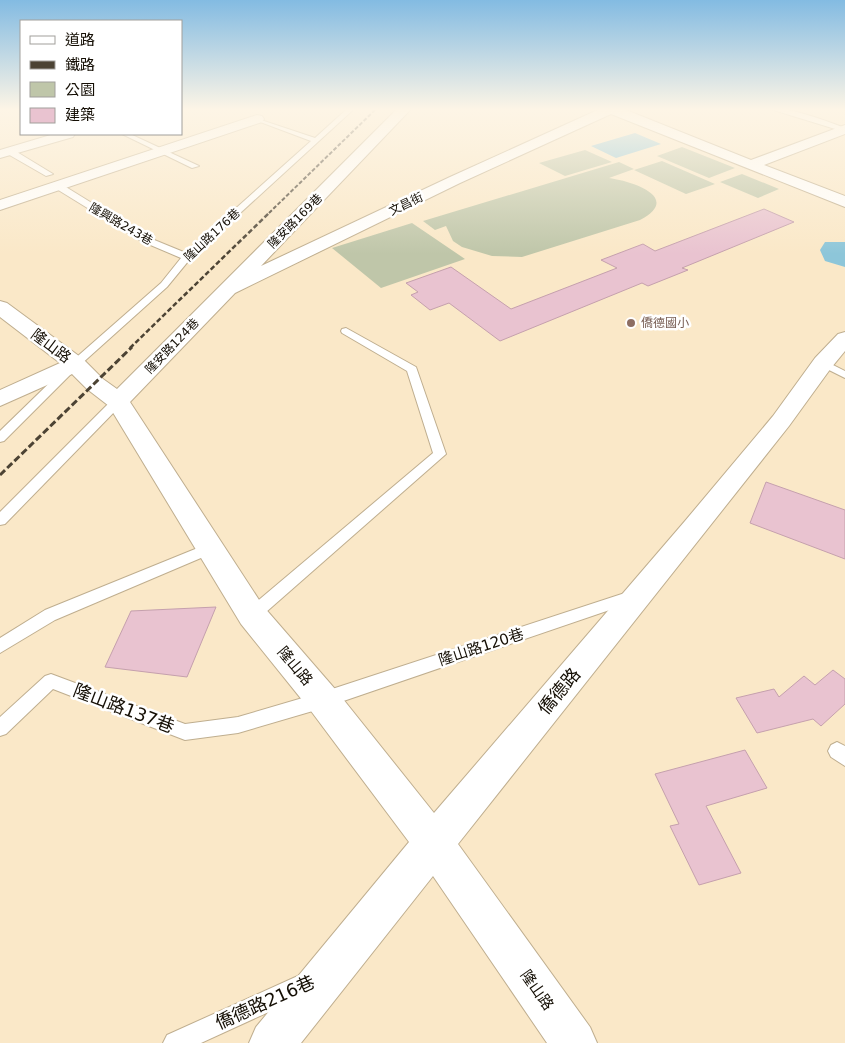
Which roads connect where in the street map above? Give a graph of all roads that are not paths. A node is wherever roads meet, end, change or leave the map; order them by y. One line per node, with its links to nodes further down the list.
1 (12, 157): 11 (lane, 隆興路243巷)
2 (140, 157): 11 (street)
3 (174, 157): 10 (lane)
4 (299, 157): 14 (lane, 隆山路176巷)
5 (358, 157): 15 (street, 隆安路169巷)
6 (506, 157): 15 (street, 文昌街)
7 (729, 157): 9 (street)
8 (772, 157): 9 (street)
9 (750, 165): 12 (street)
10 (195, 166)
11 (53, 180): 13 (street); 14 (lane, 隆興路243巷)
12 (845, 202)
13 (0, 205)
14 (187, 257): 19 (lane, 隆山路176巷)
15 (226, 290): 22 (street, 隆安路124巷)
16 (0, 307): 19 (street, 隆山路)
17 (346, 331): 27 (lane)
18 (845, 338): 20 (street, 僑德路)
19 (74, 364): 21 (street); 22 (street, 隆山路); 23 (lane, 隆山路176巷)
20 (834, 369): 26 (street, 僑德路)
21 (0, 399)
22 (118, 401): 24 (lane); 25 (street, 隆山路)
23 (0, 438)
24 (0, 520)
25 (210, 548): 27 (street, 隆山路); 28 (lane)
26 (640, 594): 29 (lane, 隆山路120巷); 31 (street, 僑德路)
27 (252, 615): 29 (street, 隆山路)
28 (0, 646)
29 (323, 700): 30 (lane, 隆山路137巷); 31 (street, 隆山路)
30 (0, 728)
31 (434, 843): 32 (street, 僑德路); 35 (street, 隆山路)
32 (328, 974): 33 (lane, 僑德路216巷); 34 (street, 僑德路)
33 (175, 1043)
34 (272, 1043)
35 (574, 1043)

